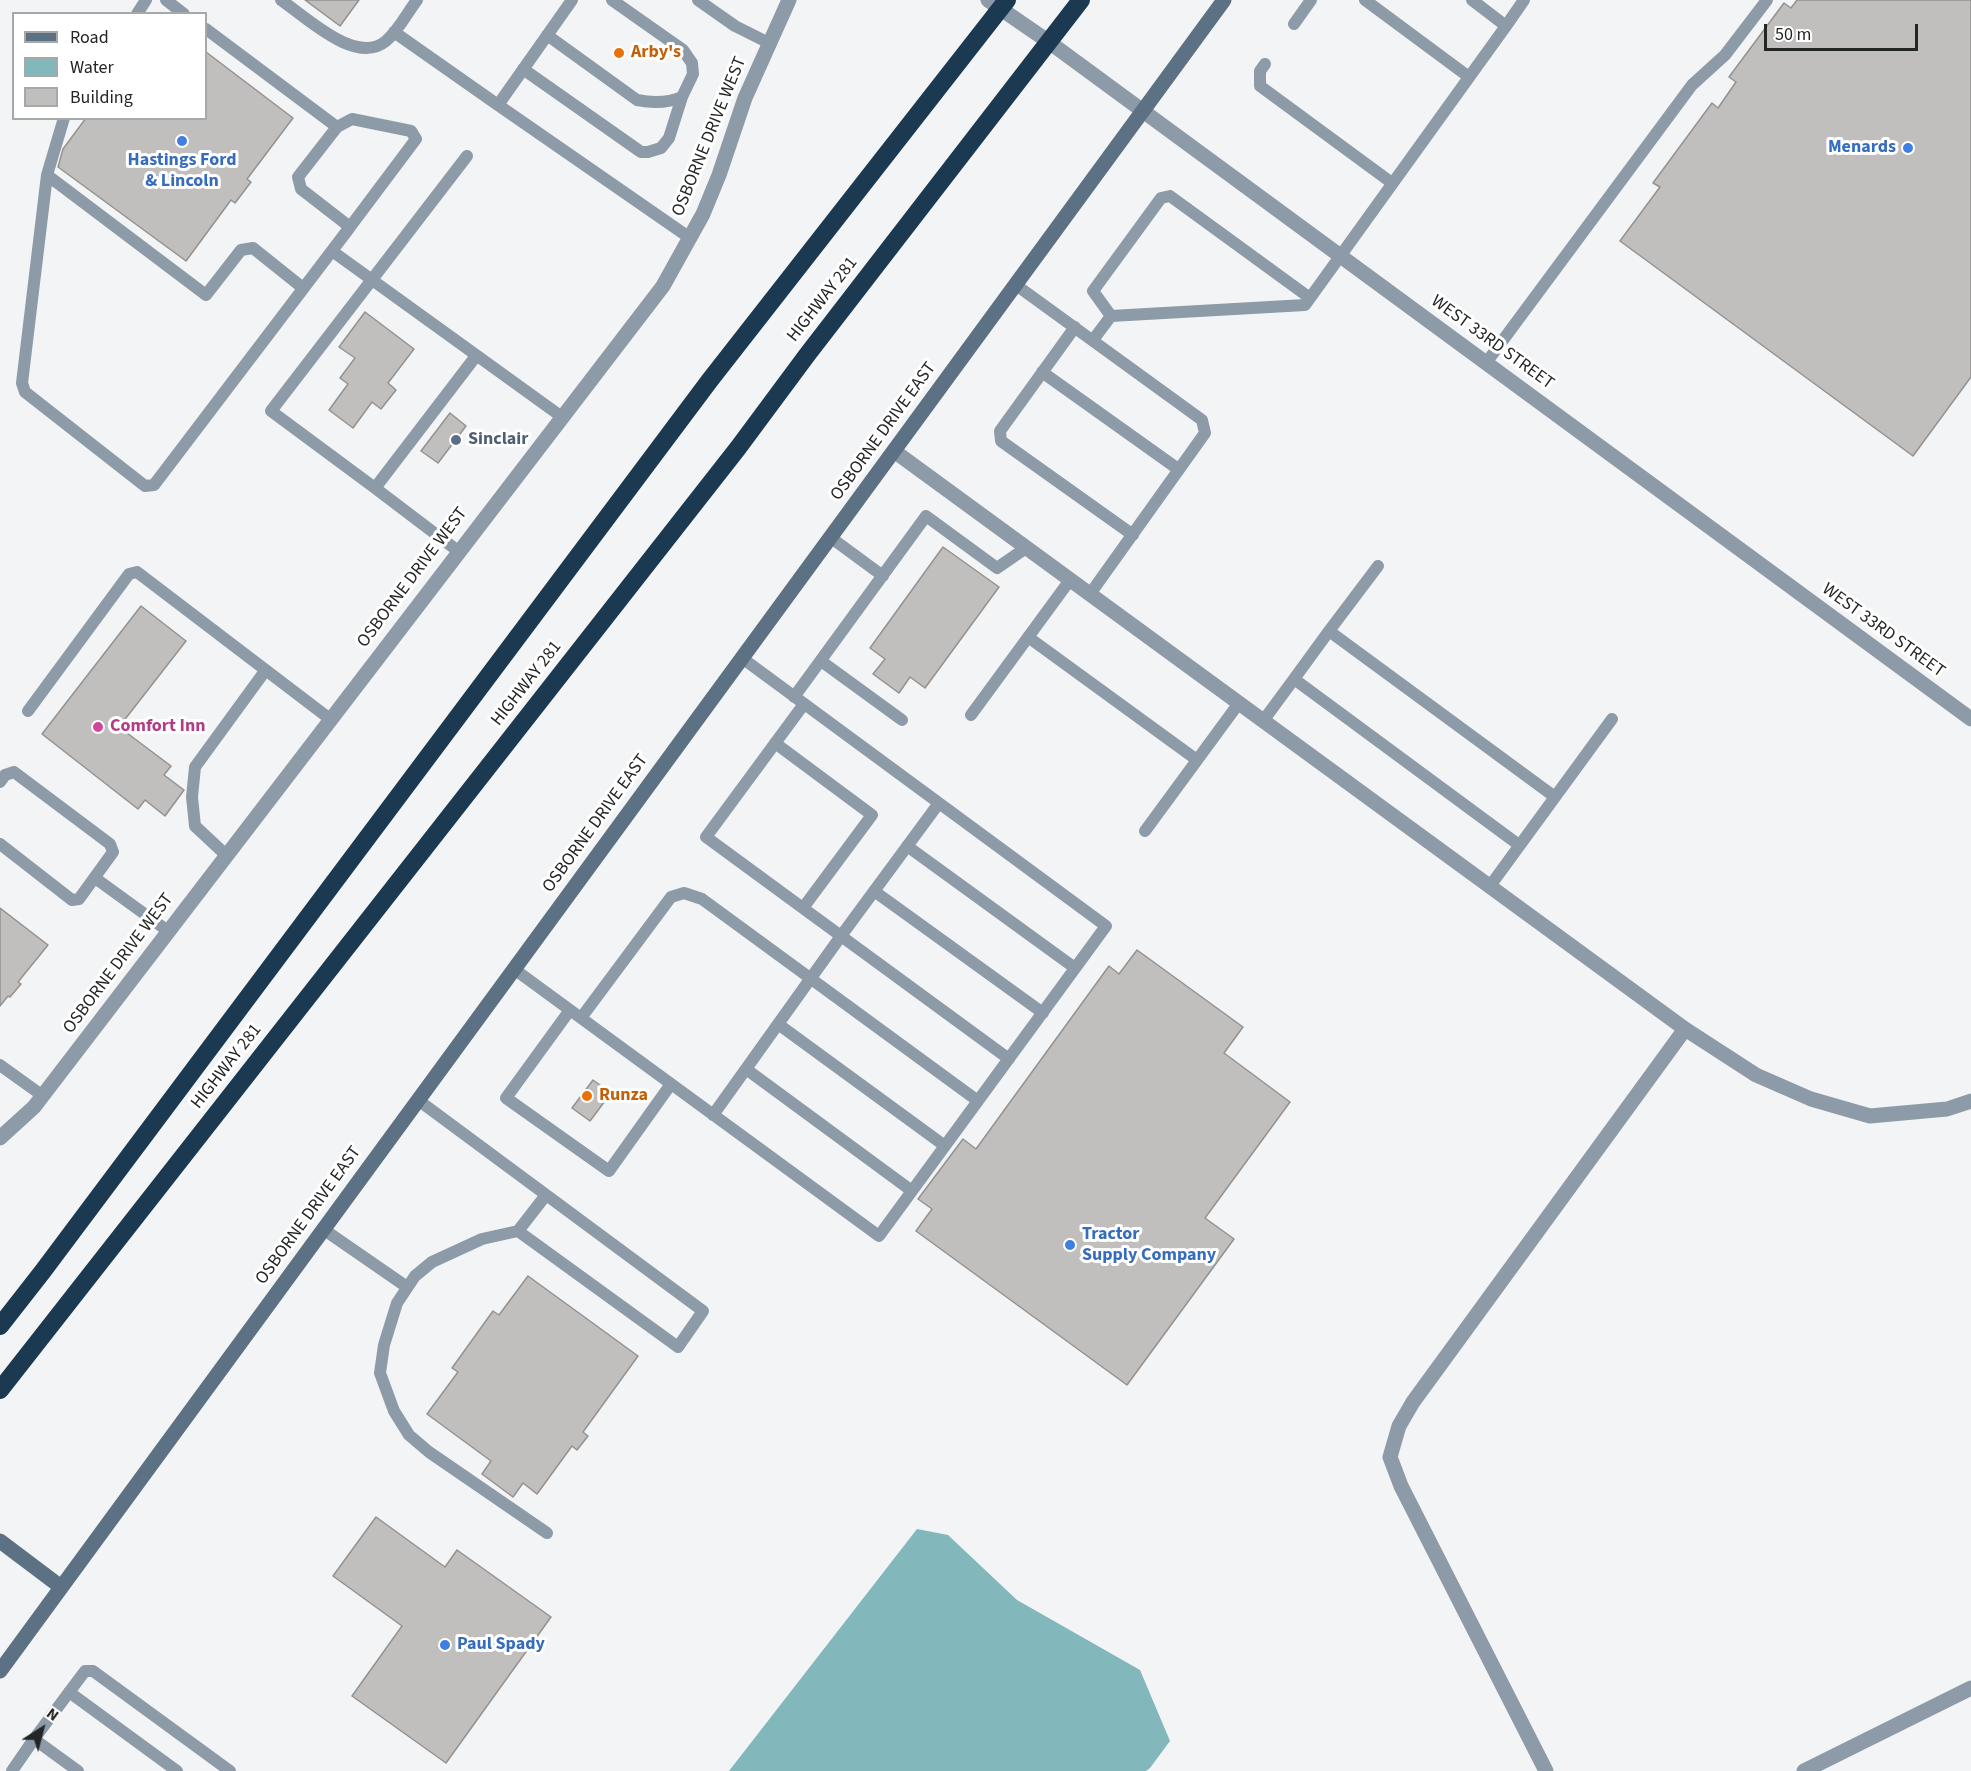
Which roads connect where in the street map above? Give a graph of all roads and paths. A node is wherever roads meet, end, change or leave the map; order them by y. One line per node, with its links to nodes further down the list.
1 (166, 0): 16 (lane)
2 (281, 0): 20 (lane)
3 (417, 0): 20 (lane)
4 (572, 0): 21 (lane)
5 (612, 0): 27 (lane)
6 (698, 0): 23 (lane)
7 (789, 0): 23 (street, OSBORNE DRIVE WEST)
8 (1081, 0): 22 (highway, HIGHWAY 281)
9 (1224, 0): 29 (street, OSBORNE DRIVE EAST)
10 (1311, 0): 17 (lane)
11 (1365, 0): 26 (lane)
12 (1472, 0): 18 (lane)
13 (1524, 0): 18 (lane)
14 (1767, 0): 47 (lane)
15 (998, 3): 22 (street, WEST 33RD STREET); 116 (highway, HIGHWAY 281)
16 (181, 12)
17 (1294, 24)
18 (1506, 26): 26 (lane)
19 (207, 30): 31 (lane)
20 (394, 32): 28 (lane)
21 (547, 35): 25 (lane); 27 (lane)
22 (1049, 42): 29 (street, WEST 33RD STREET); 117 (highway, HIGHWAY 281)
23 (769, 43): 36 (street, OSBORNE DRIVE WEST)
24 (1265, 64): 34 (lane)
25 (523, 69): 27 (lane); 28 (lane)
26 (1469, 77): 34 (lane)
27 (682, 97)
28 (498, 105): 36 (lane)
29 (1143, 111): 38 (street, WEST 33RD STREET); 40 (street, OSBORNE DRIVE EAST)
30 (63, 120): 33 (lane)
31 (337, 127): 35 (lane); 35 (lane)
32 (467, 156): 39 (lane)
33 (47, 175): 41 (lane); 41 (lane)
34 (1392, 183): 38 (lane)
35 (350, 227): 37 (lane)
36 (690, 238): 49 (street, OSBORNE DRIVE WEST)
37 (332, 251): 39 (lane); 41 (lane)
38 (1340, 256): 42 (lane); 47 (street, WEST 33RD STREET)
39 (372, 281): 46 (lane); 52 (lane)
40 (1016, 285): 44 (lane); 50 (street, OSBORNE DRIVE EAST)
41 (303, 288)
42 (1310, 298): 43 (lane); 43 (lane)
43 (1111, 316): 45 (lane)
44 (1075, 327): 45 (lane); 48 (lane)
45 (1093, 340): 51 (lane)
46 (476, 356): 49 (lane); 52 (lane)
47 (1486, 363): 73 (street, WEST 33RD STREET)
48 (1042, 372): 51 (lane); 53 (lane)
49 (562, 417): 56 (street, OSBORNE DRIVE WEST)
50 (894, 451): 54 (street, OSBORNE DRIVE EAST); 55 (street)
51 (1178, 469): 53 (lane)
52 (375, 488): 56 (lane)
53 (1132, 535): 60 (lane)
54 (831, 537): 58 (lane); 63 (street, OSBORNE DRIVE EAST)
55 (1026, 548): 58 (lane); 59 (street)
56 (458, 551): 71 (street, OSBORNE DRIVE WEST)
57 (1378, 566): 61 (lane)
58 (883, 576): 64 (lane)
59 (1070, 580): 60 (street); 62 (lane)
60 (1090, 594): 68 (street)
61 (1329, 631): 66 (lane); 79 (lane)
62 (1028, 637): 70 (lane); 77 (lane)
63 (742, 658): 67 (lane); 93 (street, OSBORNE DRIVE EAST)
64 (821, 661): 67 (lane); 74 (lane)
65 (265, 671): 69 (lane); 71 (lane); 85 (lane)
66 (1294, 679): 75 (lane); 84 (lane)
67 (799, 700): 76 (lane); 80 (lane)
68 (1239, 703): 75 (street); 77 (lane)
69 (28, 711)
70 (971, 715)
71 (330, 719): 85 (street, OSBORNE DRIVE WEST)
72 (1612, 719): 79 (lane)
73 (1971, 719)
74 (902, 720)
75 (1263, 721): 87 (street)
76 (775, 743): 89 (lane); 89 (lane)
77 (1197, 760): 81 (lane)
78 (0, 782): 86 (lane)
79 (1555, 797): 84 (lane)
80 (939, 803): 83 (lane); 92 (lane)
81 (1145, 831)
82 (0, 844): 86 (lane)
83 (907, 846): 88 (lane); 92 (lane)
84 (1520, 846): 87 (lane)
85 (226, 855): 90 (street, OSBORNE DRIVE WEST)
86 (95, 878): 90 (lane)
87 (1490, 886): 99 (street)
88 (874, 891): 91 (lane); 96 (lane)
89 (803, 909): 91 (lane)
90 (168, 931): 104 (street, OSBORNE DRIVE WEST)
91 (841, 936): 94 (lane); 100 (lane)
92 (1075, 968): 96 (lane)
93 (514, 969): 95 (lane); 105 (street, OSBORNE DRIVE EAST)
94 (810, 979): 97 (lane); 98 (lane); 106 (lane)
95 (570, 1010): 97 (lane); 103 (lane)
96 (1043, 1013): 100 (lane)
97 (581, 1018): 103 (lane)
98 (778, 1024): 102 (lane); 110 (lane)
99 (1685, 1029): 107 (street); 129 (street)
100 (1009, 1059): 106 (lane)
101 (0, 1065): 104 (lane)
102 (746, 1070): 108 (lane); 111 (lane)
103 (671, 1084): 108 (lane)
104 (42, 1096): 109 (street, OSBORNE DRIVE WEST)
105 (418, 1100): 112 (lane); 113 (street, OSBORNE DRIVE EAST)
106 (978, 1101): 110 (lane)
107 (1971, 1101)
108 (713, 1115): 111 (lane)
109 (0, 1138)
110 (945, 1146): 111 (lane)
111 (912, 1191)
112 (546, 1195): 114 (lane); 114 (lane)
113 (323, 1229): 115 (lane); 120 (street, OSBORNE DRIVE EAST)
114 (518, 1231): 115 (lane)
115 (407, 1287): 118 (lane)
116 (0, 1326)
117 (0, 1390)
118 (546, 1533)
119 (0, 1541): 120 (street)
120 (61, 1587): 121 (street, OSBORNE DRIVE EAST)
121 (0, 1671)
122 (1971, 1688): 130 (street)
123 (69, 1692): 124 (lane); 127 (lane); 128 (lane)
124 (34, 1739): 125 (lane); 126 (lane)
125 (12, 1771)
126 (78, 1771)
127 (177, 1771)
128 (230, 1771)
129 (1545, 1771)
130 (1804, 1771)

